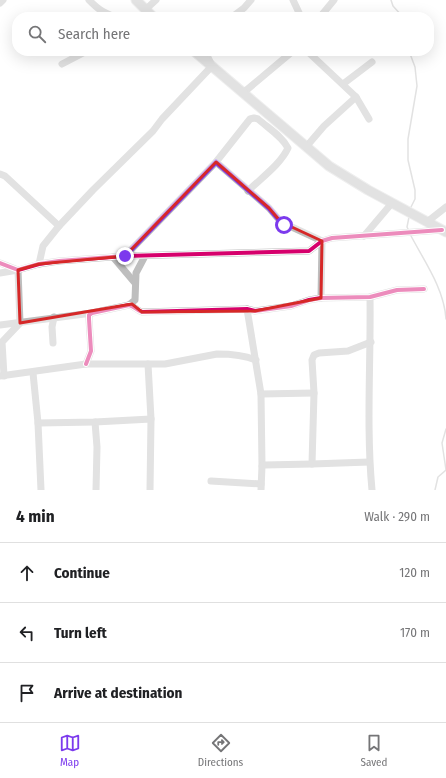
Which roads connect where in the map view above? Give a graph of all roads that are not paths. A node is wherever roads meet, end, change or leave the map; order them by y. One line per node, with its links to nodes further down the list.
1 (3, 0): 8 (street)
2 (88, 0): 10 (street)
3 (136, 0): 9 (main road)
4 (156, 0): 9 (street)
5 (250, 0): 12 (street)
6 (293, 0): 13 (street)
7 (334, 0): 14 (street)
8 (0, 3)
9 (145, 10): 11 (main road)
10 (102, 12)
11 (147, 12)
12 (239, 12)
13 (299, 12)
14 (324, 12)
15 (77, 56): 21 (street)
16 (200, 56): 22 (main road)
17 (207, 56): 22 (street)
18 (287, 56): 24 (street)
19 (312, 56): 23 (street)
20 (372, 62): 23 (street)
21 (62, 64)
22 (212, 66): 24 (main road); 36 (street)
23 (342, 84): 25 (street)
24 (243, 93): 27 (main road)
25 (356, 97): 26 (street); 29 (street)
26 (368, 119)
27 (287, 131): 28 (street); 29 (main road)
28 (280, 138): 30 (street); 32 (street)
29 (306, 147): 33 (main road)
30 (216, 162): 32 (street); 40 (street)
31 (2, 174): 36 (street)
32 (248, 191): 39 (street)
33 (392, 203): 35 (main road); 38 (street)
34 (446, 207): 35 (street)
35 (427, 222): 37 (main road)
36 (58, 226): 44 (street)
37 (444, 231): 38 (street)
38 (364, 236): 39 (street)
39 (322, 241): 41 (street); 50 (street)
40 (125, 256): 41 (street); 42 (street)
41 (145, 256): 47 (street)
42 (113, 257): 44 (street); 47 (street)
43 (0, 263): 45 (street)
44 (39, 264): 45 (street)
45 (18, 270): 46 (street); 55 (street)
46 (0, 272)
47 (136, 284): 51 (street)
48 (424, 288): 49 (street)
49 (370, 297): 50 (street); 57 (street)
50 (321, 298): 52 (street)
51 (132, 304): 52 (street); 53 (street)
52 (247, 309): 59 (street)
53 (92, 312): 54 (street); 60 (street)
54 (54, 317): 55 (street); 58 (street)
55 (20, 323): 56 (street); 63 (street)
56 (0, 325)
57 (371, 342): 64 (street); 69 (street)
58 (53, 344)
59 (256, 360): 61 (street); 65 (street)
60 (86, 364): 61 (street); 62 (street)
61 (148, 364): 66 (street)
62 (34, 373): 63 (street); 68 (street)
63 (2, 376)
64 (314, 392): 65 (street); 70 (street)
65 (261, 394): 71 (street)
66 (151, 419): 67 (street); 76 (street)
67 (94, 422): 68 (street); 75 (street)
68 (38, 423): 74 (street)
69 (370, 462): 70 (street); 77 (street)
70 (312, 464): 71 (street)
71 (262, 466): 73 (street)
72 (211, 481): 73 (street)
73 (261, 487)
74 (41, 490)
75 (96, 490)
76 (150, 490)
77 (372, 490)

